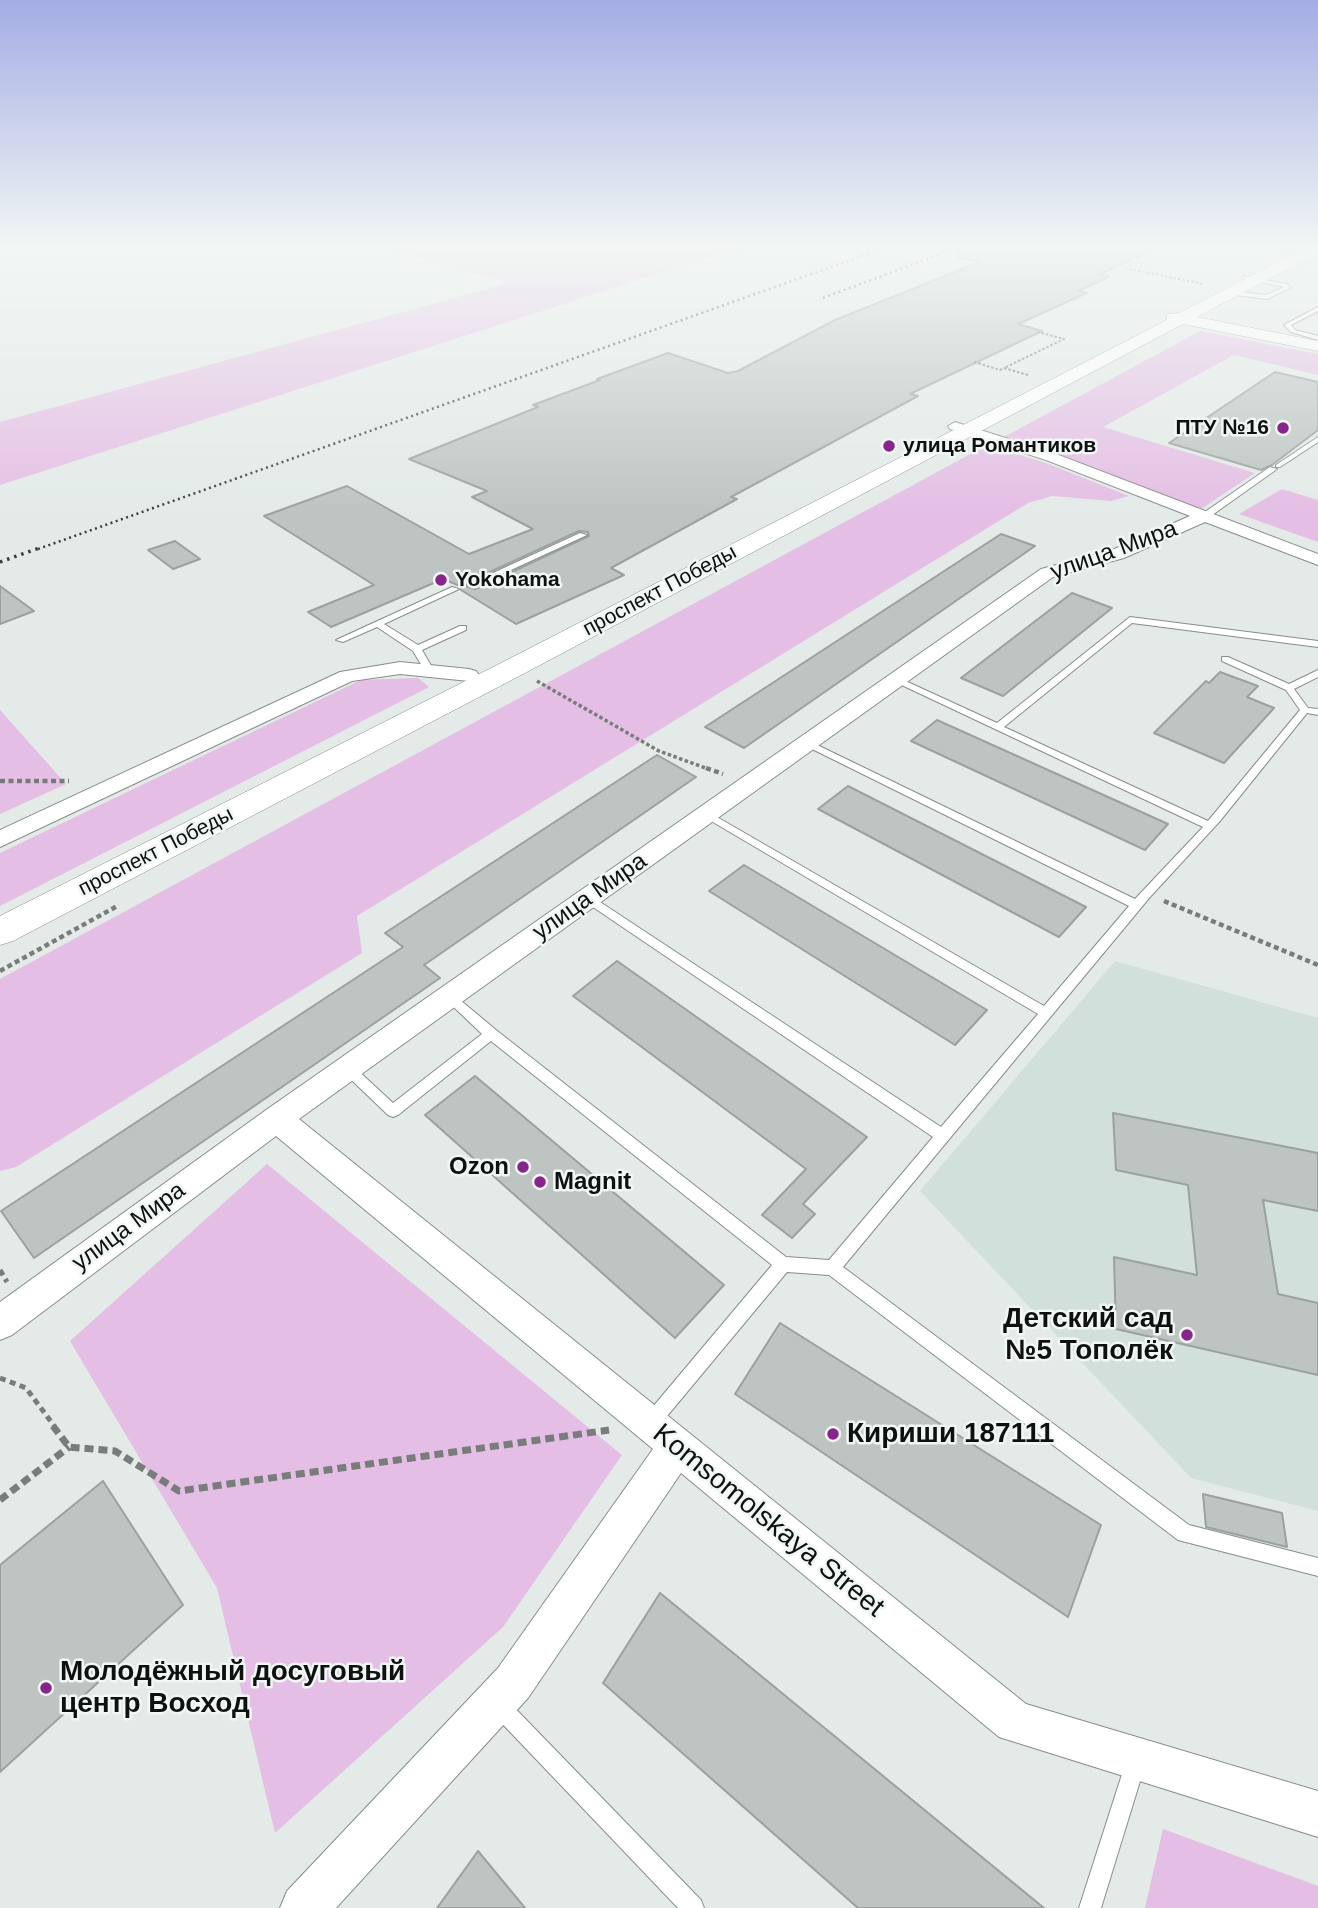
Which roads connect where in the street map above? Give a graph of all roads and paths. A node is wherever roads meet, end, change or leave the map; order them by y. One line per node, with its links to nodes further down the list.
1 (1049, 335): 6 (path)
2 (1140, 335): 8 (main road, проспект Победы)
3 (1264, 335): 4 (main road)
4 (1318, 346)
5 (974, 362): 6 (path)
6 (1004, 368): 7 (path)
7 (1028, 375)
8 (961, 428): 10 (street); 24 (main road, проспект Победы)
9 (1318, 439): 10 (lane)
10 (1205, 516): 12 (street); 25 (street, улица Мира)
11 (583, 535): 13 (lane)
12 (1318, 560)
13 (471, 585)
14 (455, 589): 15 (lane)
15 (378, 624): 17 (lane); 19 (lane)
16 (463, 628): 19 (lane)
17 (340, 640)
18 (1318, 643): 28 (lane)
19 (417, 649): 21 (lane)
20 (1225, 659): 26 (lane)
21 (428, 669): 24 (street); 35 (street)
22 (1318, 673): 26 (lane)
23 (534, 679): 32 (path)
24 (475, 680): 39 (main road, проспект Победы); 40 (main road, проспект Победы)
25 (896, 680): 28 (lane); 29 (street, улица Мира)
26 (1289, 688): 27 (lane)
27 (1312, 711): 34 (lane)
28 (998, 727): 34 (lane)
29 (807, 744): 32 (street, улица Мира); 38 (lane)
30 (0, 781): 31 (path)
31 (75, 781)
32 (750, 784): 33 (street, улица Мира)
33 (706, 815): 37 (street, улица Мира); 43 (lane)
34 (1210, 826): 36 (lane)
35 (0, 839)
36 (1146, 894): 38 (lane); 41 (path)
37 (587, 899): 42 (street, улица Мира); 47 (lane)
38 (1137, 905): 43 (lane)
39 (0, 913)
40 (0, 932)
41 (1318, 965)
42 (449, 997): 44 (lane); 45 (street, улица Мира)
43 (1046, 1013): 47 (lane)
44 (491, 1034): 45 (lane); 48 (lane)
45 (348, 1069): 46 (street, улица Мира)
46 (277, 1119): 50 (street, улица Мира); 52 (street, Komsomolskaya Street)
47 (943, 1136): 49 (lane)
48 (783, 1264): 49 (lane); 52 (lane)
49 (832, 1269): 55 (lane)
50 (0, 1323)
51 (0, 1378): 53 (path)
52 (664, 1436): 53 (path); 56 (street); 57 (street, Komsomolskaya Street)
53 (69, 1447): 54 (path)
54 (0, 1500)
55 (1318, 1567)
56 (494, 1701): 59 (street); 60 (lane)
57 (1136, 1759): 58 (street, Komsomolskaya Street); 61 (lane)
58 (1318, 1814)
59 (304, 1908)
60 (693, 1908)
61 (1090, 1908)

